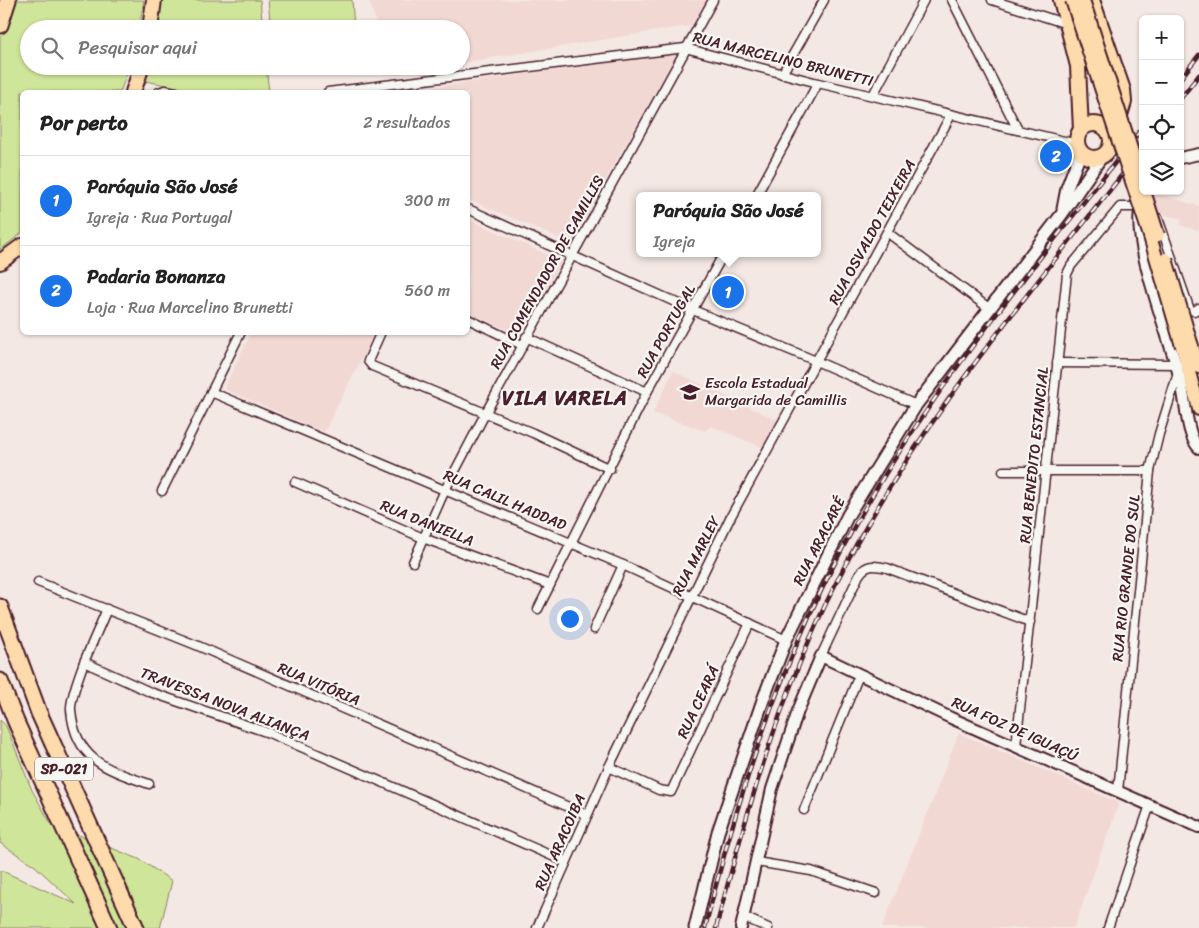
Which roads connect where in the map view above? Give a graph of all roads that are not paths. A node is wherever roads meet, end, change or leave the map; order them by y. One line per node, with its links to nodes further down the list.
1 (8, 0): 14 (highway)
2 (154, 0): 12 (highway)
3 (713, 0): 15 (street, RUA COMENDADOR DE CAMILLIS)
4 (824, 0): 17 (street)
5 (924, 0): 23 (street)
6 (952, 0): 25 (street)
7 (992, 0): 13 (street)
8 (1061, 0): 13 (highway)
9 (1072, 0): 52 (main road, bridge)
10 (1083, 0): 32 (main road, bridge)
11 (1092, 0): 27 (highway)
12 (151, 20)
13 (1067, 24): 26 (highway)
14 (0, 25)
15 (685, 48): 16 (street, RUA MARCELINO BRUNETTI); 17 (street, RUA MARCELINO BRUNETTI); 41 (street, RUA COMENDADOR DE CAMILLIS)
16 (470, 74)
17 (782, 74): 20 (street, RUA MARCELINO BRUNETTI)
18 (139, 75): 21 (highway)
19 (466, 75): 22 (street, RUA MARCELINO BRUNETTI)
20 (818, 83): 23 (street, RUA MARCELINO BRUNETTI); 33 (street)
21 (134, 90)
22 (344, 90)
23 (873, 96): 24 (street, RUA MARCELINO BRUNETTI)
24 (951, 115): 25 (street, RUA MARCELINO BRUNETTI); 39 (street, RUA OSVALDO TEIXEIRA)
25 (1018, 130): 28 (street, RUA MARCELINO BRUNETTI)
26 (1081, 130): 27 (highway); 28 (highway)
27 (1110, 135): 30 (highway)
28 (1079, 148): 30 (highway); 38 (main road, RUA ARACARÉ)
29 (1199, 154): 31 (street)
30 (1102, 156): 38 (main road, RUA ARACARÉ)
31 (1184, 157)
32 (1139, 174)
33 (758, 192)
34 (1143, 195): 36 (street)
35 (1145, 195): 52 (main road, bridge)
36 (1141, 206): 44 (street); 54 (street, RUA BENEDITO ESTANCIAL); 55 (street)
37 (470, 210): 41 (street)
38 (1062, 214): 46 (main road, RUA ARACARÉ)
39 (888, 233): 46 (street); 53 (street, RUA OSVALDO TEIXEIRA)
40 (20, 247): 43 (highway)
41 (572, 257): 45 (street); 50 (street, RUA COMENDADOR DE CAMILLIS)
42 (722, 257): 45 (street, RUA PORTUGAL)
43 (0, 262)
44 (1198, 309)
45 (693, 310): 53 (street); 58 (street, RUA PORTUGAL)
46 (990, 310): 59 (main road, RUA ARACARÉ)
47 (470, 320): 51 (street)
48 (240, 335): 57 (street)
49 (379, 335): 61 (street)
50 (526, 337): 51 (street, RUA COMENDADOR DE CAMILLIS); 58 (street)
51 (522, 344): 61 (street, RUA COMENDADOR DE CAMILLIS)
52 (1187, 345): 56 (main road); 60 (main road)
53 (816, 361): 59 (street); 76 (street, RUA MARLEY)
54 (1057, 363): 55 (street); 65 (street, RUA BENEDITO ESTANCIAL)
55 (1178, 367): 62 (street); 66 (street, RUA RIO GRANDE DO SUL)
56 (1199, 367)
57 (211, 392): 68 (street, RUA CALIL HADDAD); 69 (street)
58 (647, 392): 63 (street, RUA PORTUGAL)
59 (916, 405): 83 (main road, RUA ARACARÉ)
60 (1199, 409)
61 (485, 414): 63 (street); 68 (street, RUA COMENDADOR DE CAMILLIS)
62 (1199, 448)
63 (610, 469): 71 (street, RUA PORTUGAL)
64 (1002, 471): 65 (street)
65 (1046, 471): 66 (street); 80 (street, RUA BENEDITO ESTANCIAL)
66 (1150, 471): 91 (street, RUA RIO GRANDE DO SUL)
67 (295, 482): 70 (street, RUA DANIELLA)
68 (445, 490): 70 (street, RUA COMENDADOR DE CAMILLIS); 71 (street, RUA CALIL HADDAD)
69 (162, 491)
70 (423, 538): 72 (street, RUA COMENDADOR DE CAMILLIS); 75 (street, RUA DANIELLA)
71 (571, 543): 73 (street, RUA CALIL HADDAD); 75 (street, RUA PORTUGAL)
72 (413, 562)
73 (624, 565): 76 (street, RUA CALIL HADDAD); 82 (street)
74 (38, 582): 78 (street, RUA VITÓRIA)
75 (550, 585): 79 (street, RUA PORTUGAL)
76 (692, 594): 81 (street, RUA CALIL HADDAD); 89 (street, RUA MARLEY)
77 (0, 607): 101 (highway, SP-021)
78 (106, 608): 85 (street); 94 (street, RUA VITÓRIA)
79 (538, 609)
80 (1030, 622): 84 (street); 88 (street, RUA BENEDITO ESTANCIAL)
81 (750, 623): 83 (street, RUA CALIL HADDAD); 89 (street, RUA CEARÁ)
82 (594, 629)
83 (786, 640): 103 (main road, RUA ARACARÉ)
84 (821, 656): 86 (street, RUA FOZ DE IGUAÇÚ); 97 (street)
85 (84, 662): 90 (street); 96 (street, TRAVESSA NOVA ALIANÇA)
86 (859, 675): 88 (street, RUA FOZ DE IGUAÇÚ); 93 (street)
87 (0, 681): 100 (highway, SP-021)
88 (1016, 746): 91 (street, RUA FOZ DE IGUAÇÚ)
89 (609, 767): 94 (street, RUA ARACOIBA)
90 (149, 784)
91 (1118, 791): 92 (street, RUA FOZ DE IGUAÇÚ)
92 (1150, 805): 95 (street, RUA FOZ DE IGUAÇÚ); 106 (street)
93 (804, 810)
94 (587, 815): 96 (street, RUA ARACOIBA)
95 (1199, 827)
96 (566, 862): 102 (street, RUA ARACOIBA)
97 (756, 862): 98 (street); 99 (street)
98 (876, 893)
99 (744, 917): 104 (street); 105 (street)
100 (109, 928)
101 (136, 928)
102 (537, 928)
103 (695, 928)
104 (740, 928)
105 (768, 928)
106 (1108, 928)

